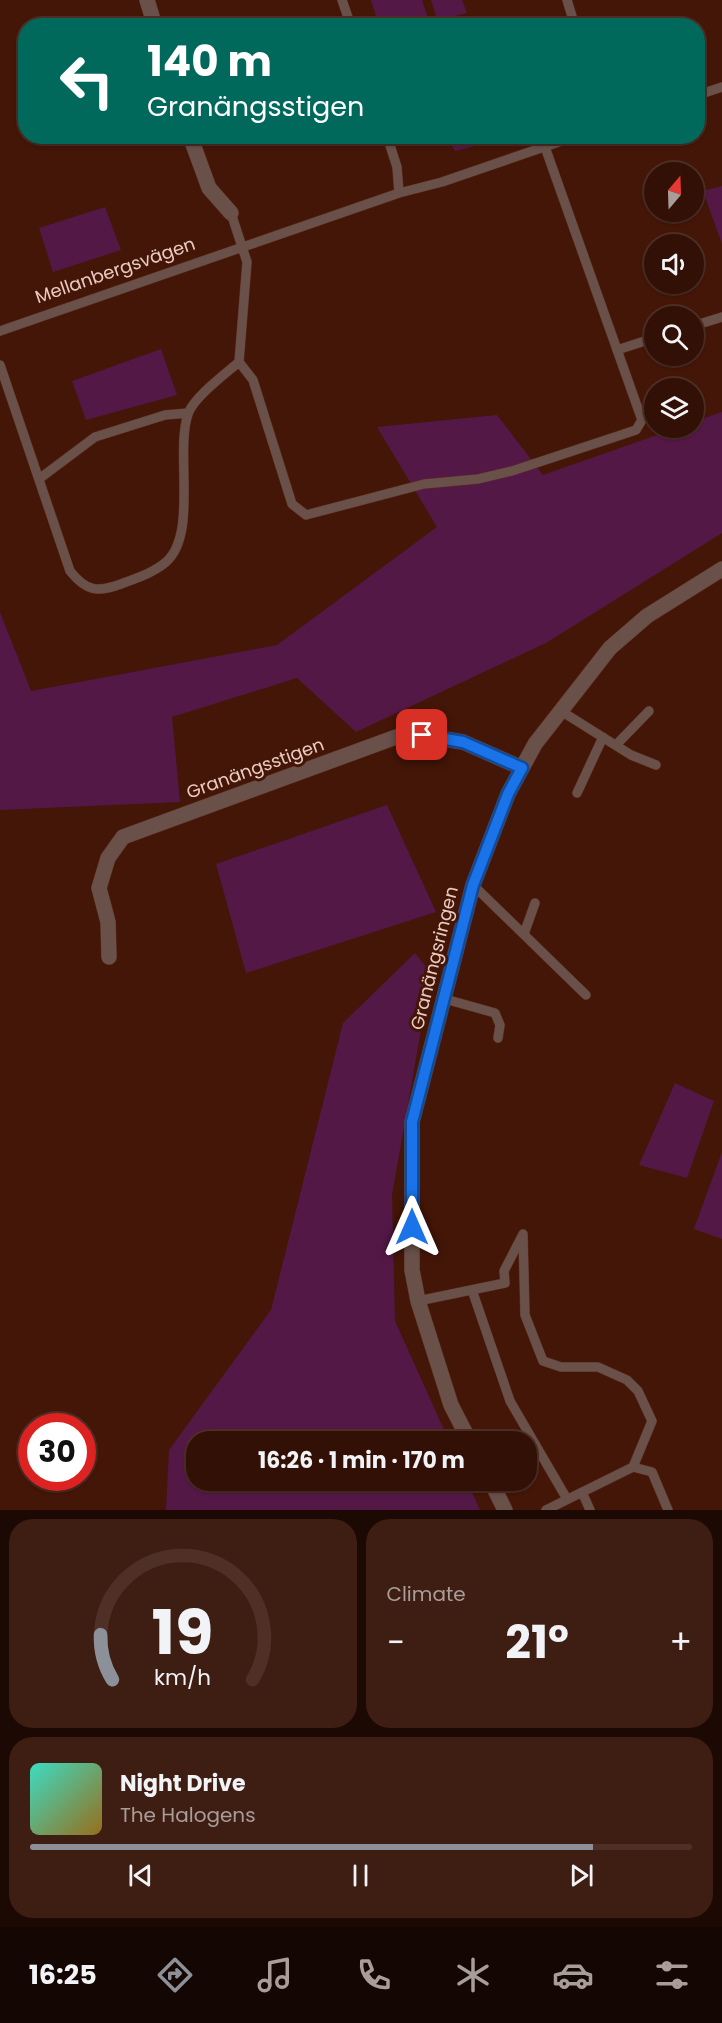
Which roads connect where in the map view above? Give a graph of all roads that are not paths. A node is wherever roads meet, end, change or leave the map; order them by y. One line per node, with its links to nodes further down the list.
1 (147, 0): 4 (street)
2 (342, 0): 5 (lane)
3 (567, 0): 6 (lane)
4 (153, 18)
5 (348, 18)
6 (573, 18)
7 (722, 87): 8 (lane)
8 (705, 93)
9 (193, 144): 14 (street)
10 (390, 144): 13 (lane)
11 (553, 144): 12 (lane, Mellanbergsvägen)
12 (545, 147): 13 (lane, Mellanbergsvägen); 20 (lane)
13 (399, 193): 15 (lane, Mellanbergsvägen)
14 (231, 213): 15 (lane)
15 (242, 246): 18 (lane, Mellanbergsvägen); 21 (lane)
16 (722, 317): 17 (lane)
17 (704, 323)
18 (0, 332)
19 (644, 341): 20 (lane)
20 (617, 350): 21 (lane)
21 (239, 362): 23 (lane)
22 (0, 365): 24 (lane)
23 (188, 413): 24 (lane); 24 (lane)
24 (39, 479)
25 (722, 569): 26 (street, Granängsringen)
26 (561, 711): 28 (lane); 31 (street, Granängsringen)
27 (649, 711): 29 (lane)
28 (603, 737): 29 (lane); 32 (lane)
29 (616, 745): 30 (lane)
30 (656, 765)
31 (522, 768): 33 (street, Granängsringen); 36 (street, Granängsstigen)
32 (577, 793)
33 (473, 885): 35 (lane); 38 (street, Granängsringen)
34 (536, 903): 35 (lane)
35 (524, 934): 37 (lane)
36 (109, 957)
37 (586, 995)
38 (445, 999): 39 (lane); 41 (street, Granängsringen)
39 (498, 1038)
40 (472, 1290): 41 (lane); 43 (lane); 46 (lane)
41 (418, 1300): 42 (street, Granängsringen)
42 (464, 1431)
43 (633, 1467): 45 (lane); 50 (lane)
44 (496, 1491): 47 (street)
45 (582, 1492): 46 (lane); 49 (lane)
46 (567, 1499): 48 (lane)
47 (505, 1510)
48 (546, 1510)
49 (590, 1510)
50 (668, 1510)

